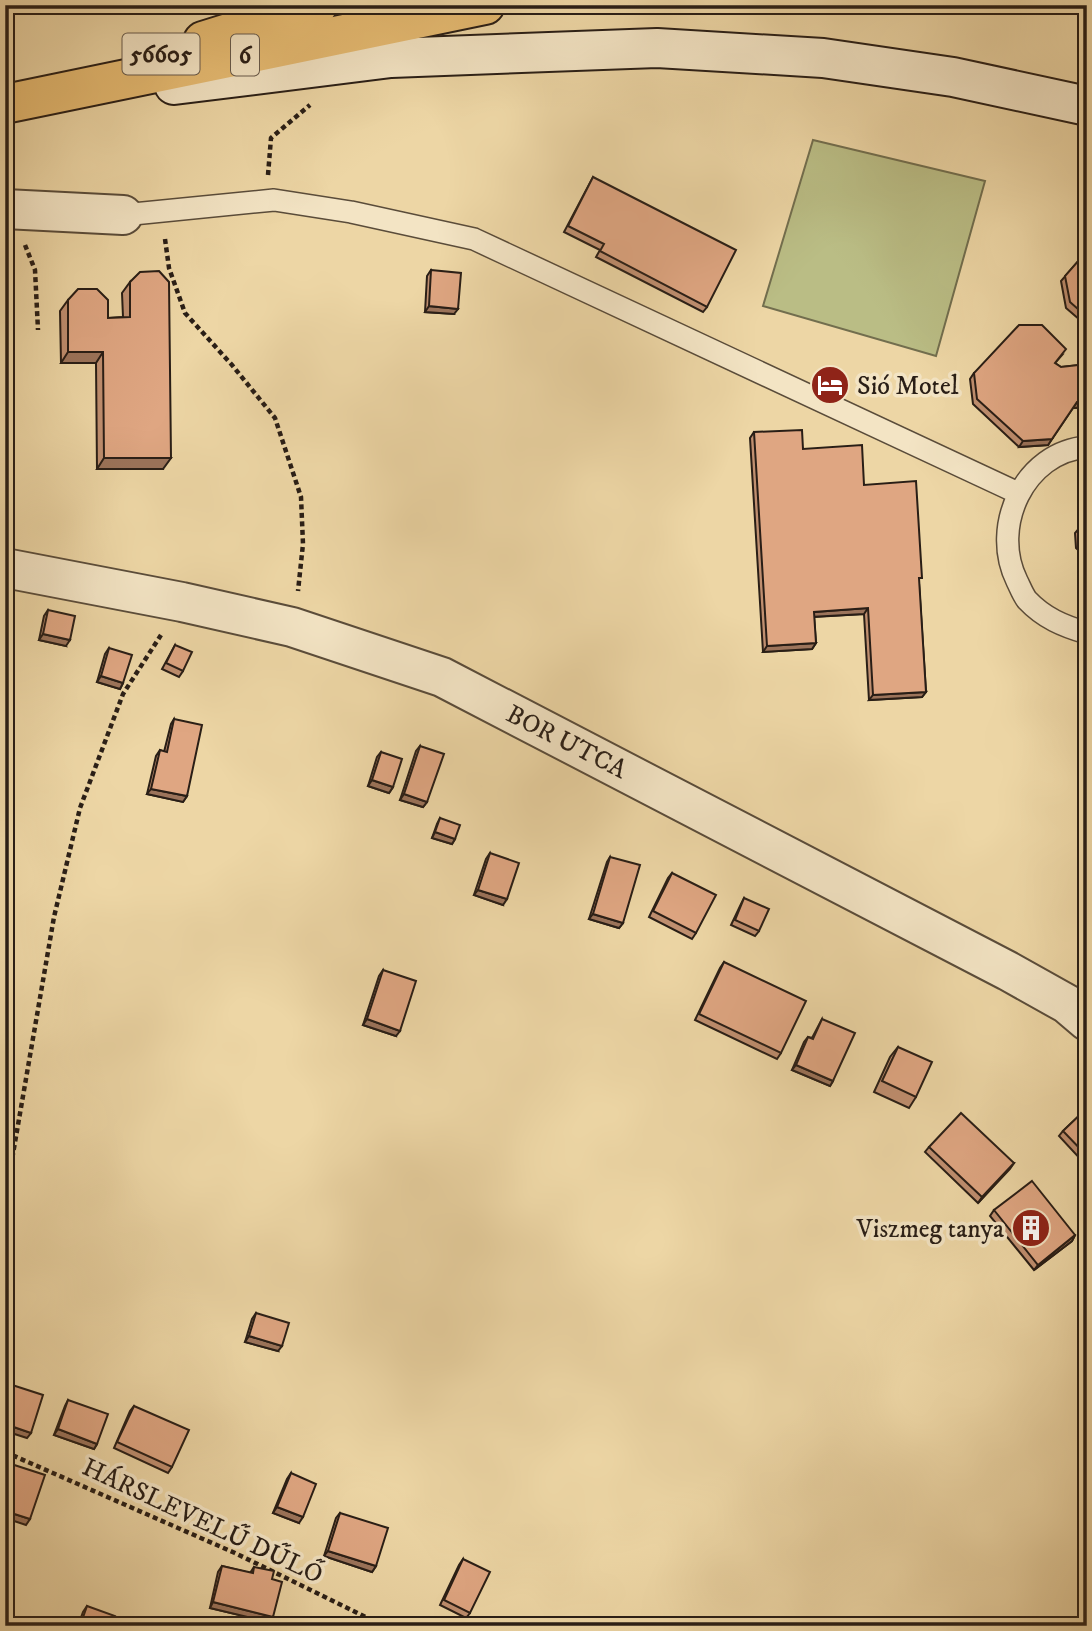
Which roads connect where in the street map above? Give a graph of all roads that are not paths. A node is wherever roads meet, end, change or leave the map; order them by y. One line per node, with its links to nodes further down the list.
1 (317, 5): 3 (main road, 56605)
2 (485, 5): 3 (main road, 6)
3 (5, 104): 4 (street)
4 (1087, 106)
5 (5, 209): 6 (street)
6 (123, 215): 8 (lane)
7 (1087, 447): 8 (lane)
8 (1018, 493): 10 (lane)
9 (5, 568): 11 (street, BOR UTCA)
10 (1087, 633)
11 (1087, 1021)

